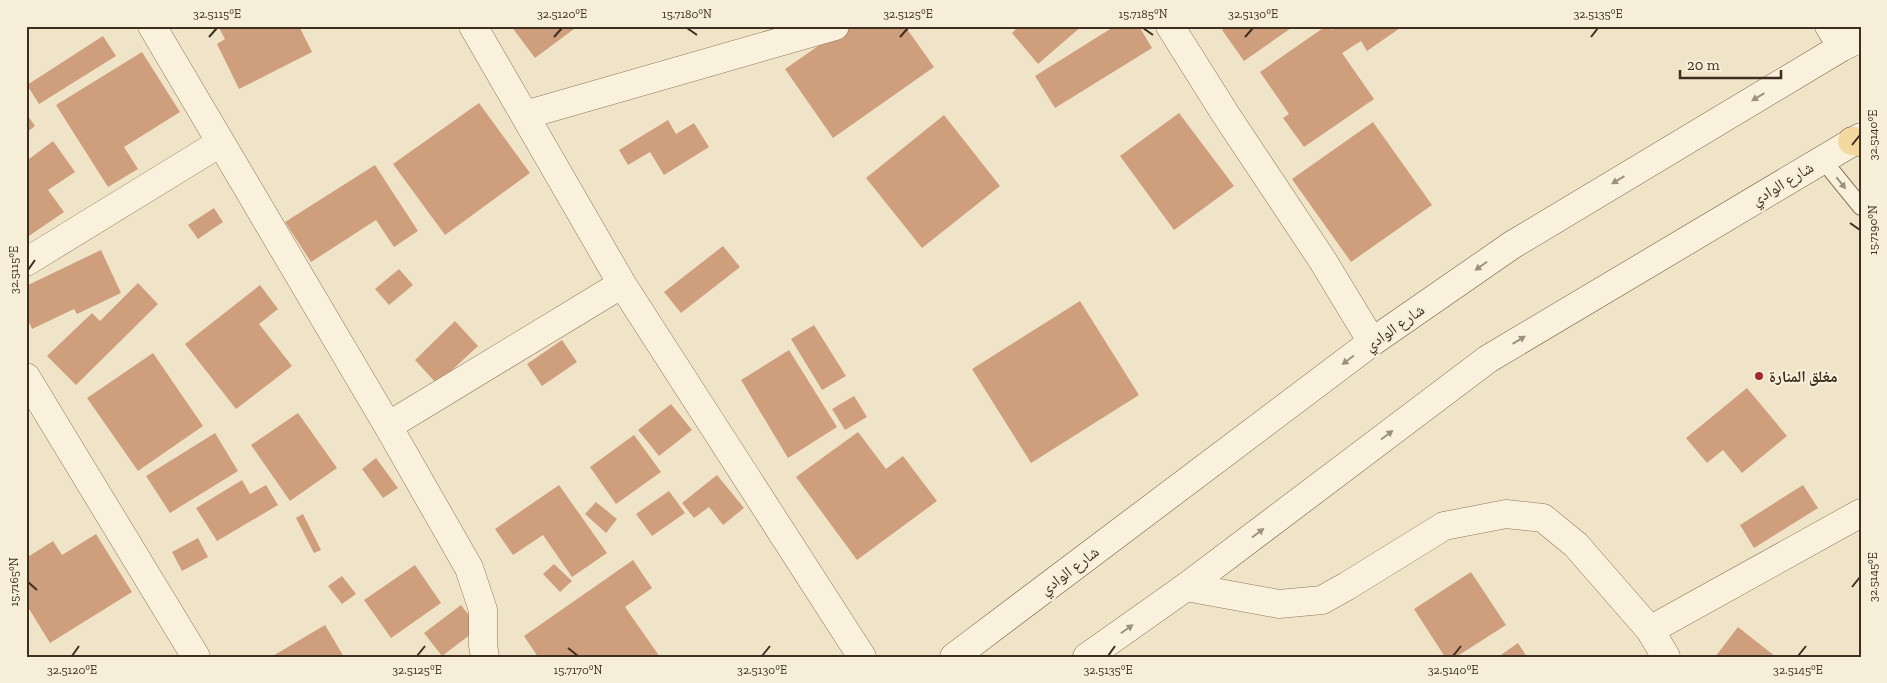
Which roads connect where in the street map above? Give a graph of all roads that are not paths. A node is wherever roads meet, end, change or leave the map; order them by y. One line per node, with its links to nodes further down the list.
1 (152, 26): 8 (street)
2 (473, 26): 6 (street)
3 (835, 26): 6 (street)
4 (1170, 26): 13 (street)
5 (1844, 37): 13 (street, شارع الوادي, one-way to 13)
6 (525, 115): 12 (street)
7 (1858, 140): 9 (street, شارع الوادي)
8 (220, 143): 11 (street); 15 (street)
9 (1822, 159): 10 (lane, one-way to 10); 17 (street, شارع الوادي, one-way to 9)
10 (1861, 207)
11 (26, 262)
12 (622, 284): 15 (street); 19 (street)
13 (1372, 342): 22 (street, شارع الوادي, one-way to 22)
14 (26, 377): 20 (street)
15 (388, 426): 21 (street)
16 (1861, 513): 18 (street)
17 (1186, 587): 18 (street); 23 (street, شارع الوادي, one-way to 17)
18 (1650, 630): 24 (street)
19 (851, 653)
20 (196, 657)
21 (485, 657)
22 (954, 657)
23 (1087, 657)
24 (1666, 657)

